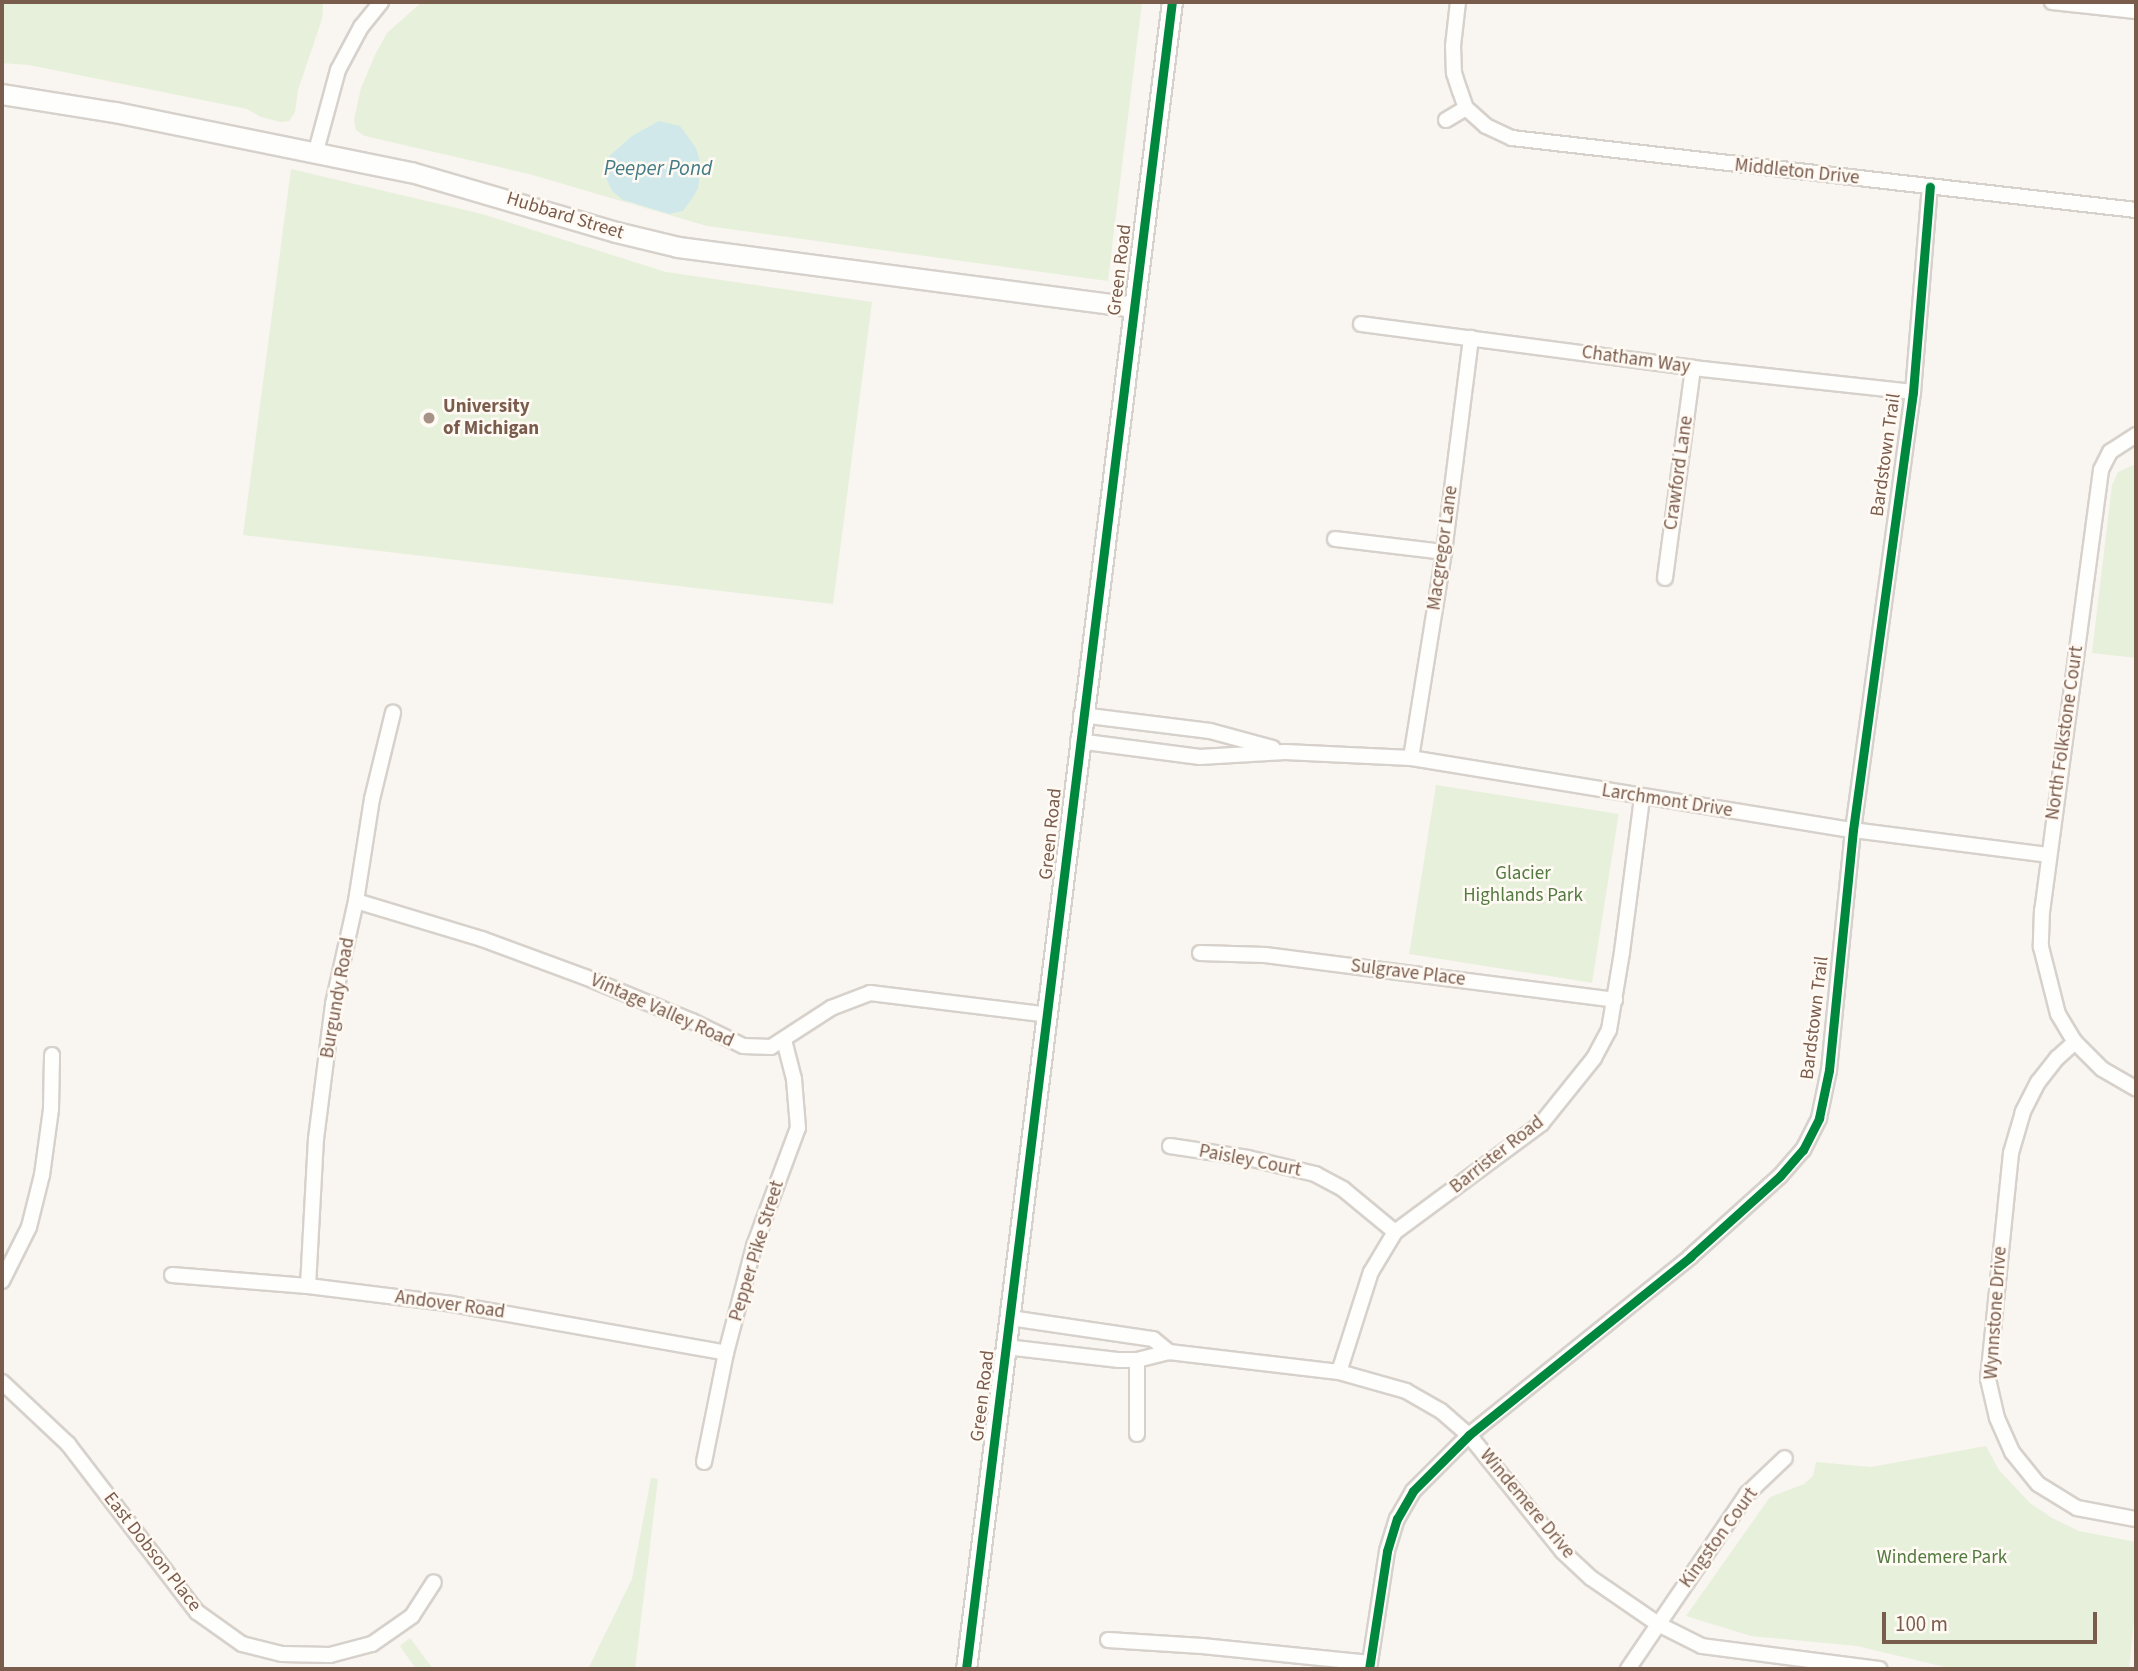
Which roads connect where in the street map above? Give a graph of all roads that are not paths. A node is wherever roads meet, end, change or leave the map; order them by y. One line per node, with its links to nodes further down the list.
1 (381, 2): 10 (street)
2 (1172, 2): 13 (street, Green Road)
3 (1458, 2): 8 (street)
4 (2052, 2): 5 (street)
5 (2078, 3): 6 (street)
6 (2136, 11)
7 (2, 94): 10 (street, Hubbard Street)
8 (1466, 108): 9 (street); 11 (street, Middleton Drive)
9 (1446, 120)
10 (316, 151): 13 (street, Hubbard Street)
11 (1930, 187): 12 (street, Middleton Drive); 17 (street, Bardstown Trail)
12 (2136, 210)
13 (1133, 307): 23 (street, Green Road)
14 (1360, 324): 15 (street, Chatham Way)
15 (1471, 338): 16 (street, Chatham Way); 20 (street, Macgregor Lane)
16 (1693, 368): 17 (street, Chatham Way); 21 (street, Crawford Lane)
17 (1913, 392): 28 (street, Bardstown Trail)
18 (2136, 435): 29 (street, North Folkstone Court)
19 (1335, 539): 20 (street)
20 (1444, 552): 26 (street, Macgregor Lane)
21 (1665, 578)
22 (393, 713): 30 (street, Burgundy Road)
23 (1081, 715): 24 (street, Green Road); 25 (street, Larchmont Drive)
24 (1078, 741): 25 (street, Larchmont Drive); 33 (street, Green Road)
25 (1285, 752): 26 (street, Larchmont Drive)
26 (1411, 758): 27 (street, Larchmont Drive)
27 (1642, 797): 28 (street, Larchmont Drive); 32 (street, Barrister Road)
28 (1853, 830): 29 (street, Larchmont Drive); 51 (street, Bardstown Trail)
29 (2049, 855): 35 (street, North Folkstone Court)
30 (356, 901): 34 (street, Vintage Valley Road); 42 (street, Burgundy Road)
31 (1200, 953): 32 (street, Sulgrave Place)
32 (1615, 1000): 39 (street, Barrister Road)
33 (1048, 1015): 34 (street, Vintage Valley Road); 43 (street, Green Road)
34 (784, 1040): 46 (street, Pepper Pike Street)
35 (2075, 1042): 37 (street, North Folkstone Court); 54 (street, Wynnstone Drive)
36 (52, 1055): 41 (street)
37 (2136, 1089)
38 (1170, 1146): 39 (street, Paisley Court)
39 (1395, 1232): 48 (street, Barrister Road)
40 (172, 1275): 42 (street, Andover Road)
41 (2, 1280)
42 (308, 1286): 46 (street, Andover Road)
43 (1010, 1318): 44 (street, Green Road); 45 (street, Windemere Drive)
44 (1006, 1347): 47 (street, Windemere Drive); 59 (street, Green Road)
45 (1169, 1352): 47 (street, Windemere Drive); 48 (street, Windemere Drive)
46 (726, 1353): 53 (street, Pepper Pike Street)
47 (1137, 1360): 50 (street)
48 (1339, 1372): 51 (street, Windemere Drive)
49 (2, 1382): 55 (street, East Dobson Place)
50 (1137, 1434)
51 (1469, 1435): 56 (street, Windemere Drive); 58 (street, Bardstown Trail)
52 (1785, 1458): 56 (street, Kingston Court)
53 (704, 1462)
54 (2136, 1520)
55 (435, 1582)
56 (1658, 1624): 60 (street, Kingston Court); 61 (street, Windemere Drive)
57 (1108, 1640): 58 (street)
58 (1369, 1666)
59 (966, 1669)
60 (1628, 1669)
61 (1880, 1669)

